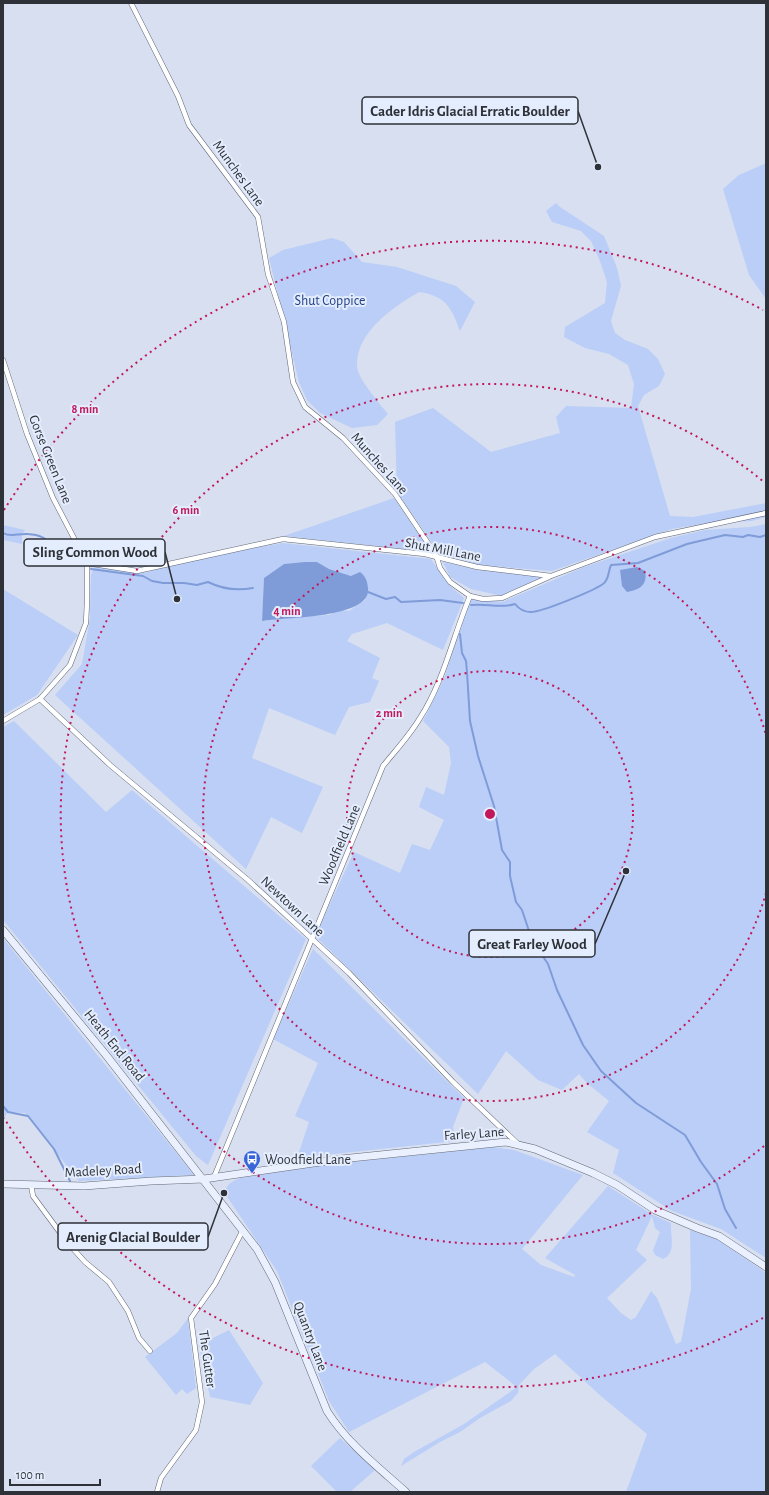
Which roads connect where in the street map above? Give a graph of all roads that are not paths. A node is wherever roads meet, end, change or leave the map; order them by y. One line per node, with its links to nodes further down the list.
1 (131, 3): 4 (street, Munches Lane)
2 (3, 360): 5 (street, Gorse Green Lane)
3 (766, 513): 6 (street, Shut Mill Lane)
4 (436, 555): 5 (street, Shut Mill Lane); 6 (street, Shut Mill Lane); 7 (street)
5 (87, 563): 8 (street)
6 (551, 576): 7 (street)
7 (470, 596): 11 (street, Woodfield Lane)
8 (40, 699): 9 (street); 11 (street, Newtown Lane)
9 (3, 721)
10 (3, 930): 14 (street, Heath End Road)
11 (311, 938): 12 (street, Newtown Lane); 13 (street, Woodfield Lane)
12 (518, 1144): 13 (street, Farley Lane); 18 (street, Farley Lane)
13 (214, 1176): 14 (street, Farley Lane)
14 (204, 1179): 16 (street, Madeley Road); 17 (street, Quantry Lane)
15 (3, 1184): 16 (street, Madeley Road)
16 (31, 1185): 19 (street)
17 (242, 1230): 20 (street, The Gutter); 21 (street, Quantry Lane)
18 (766, 1267)
19 (150, 1351)
20 (157, 1492)
21 (406, 1492)

